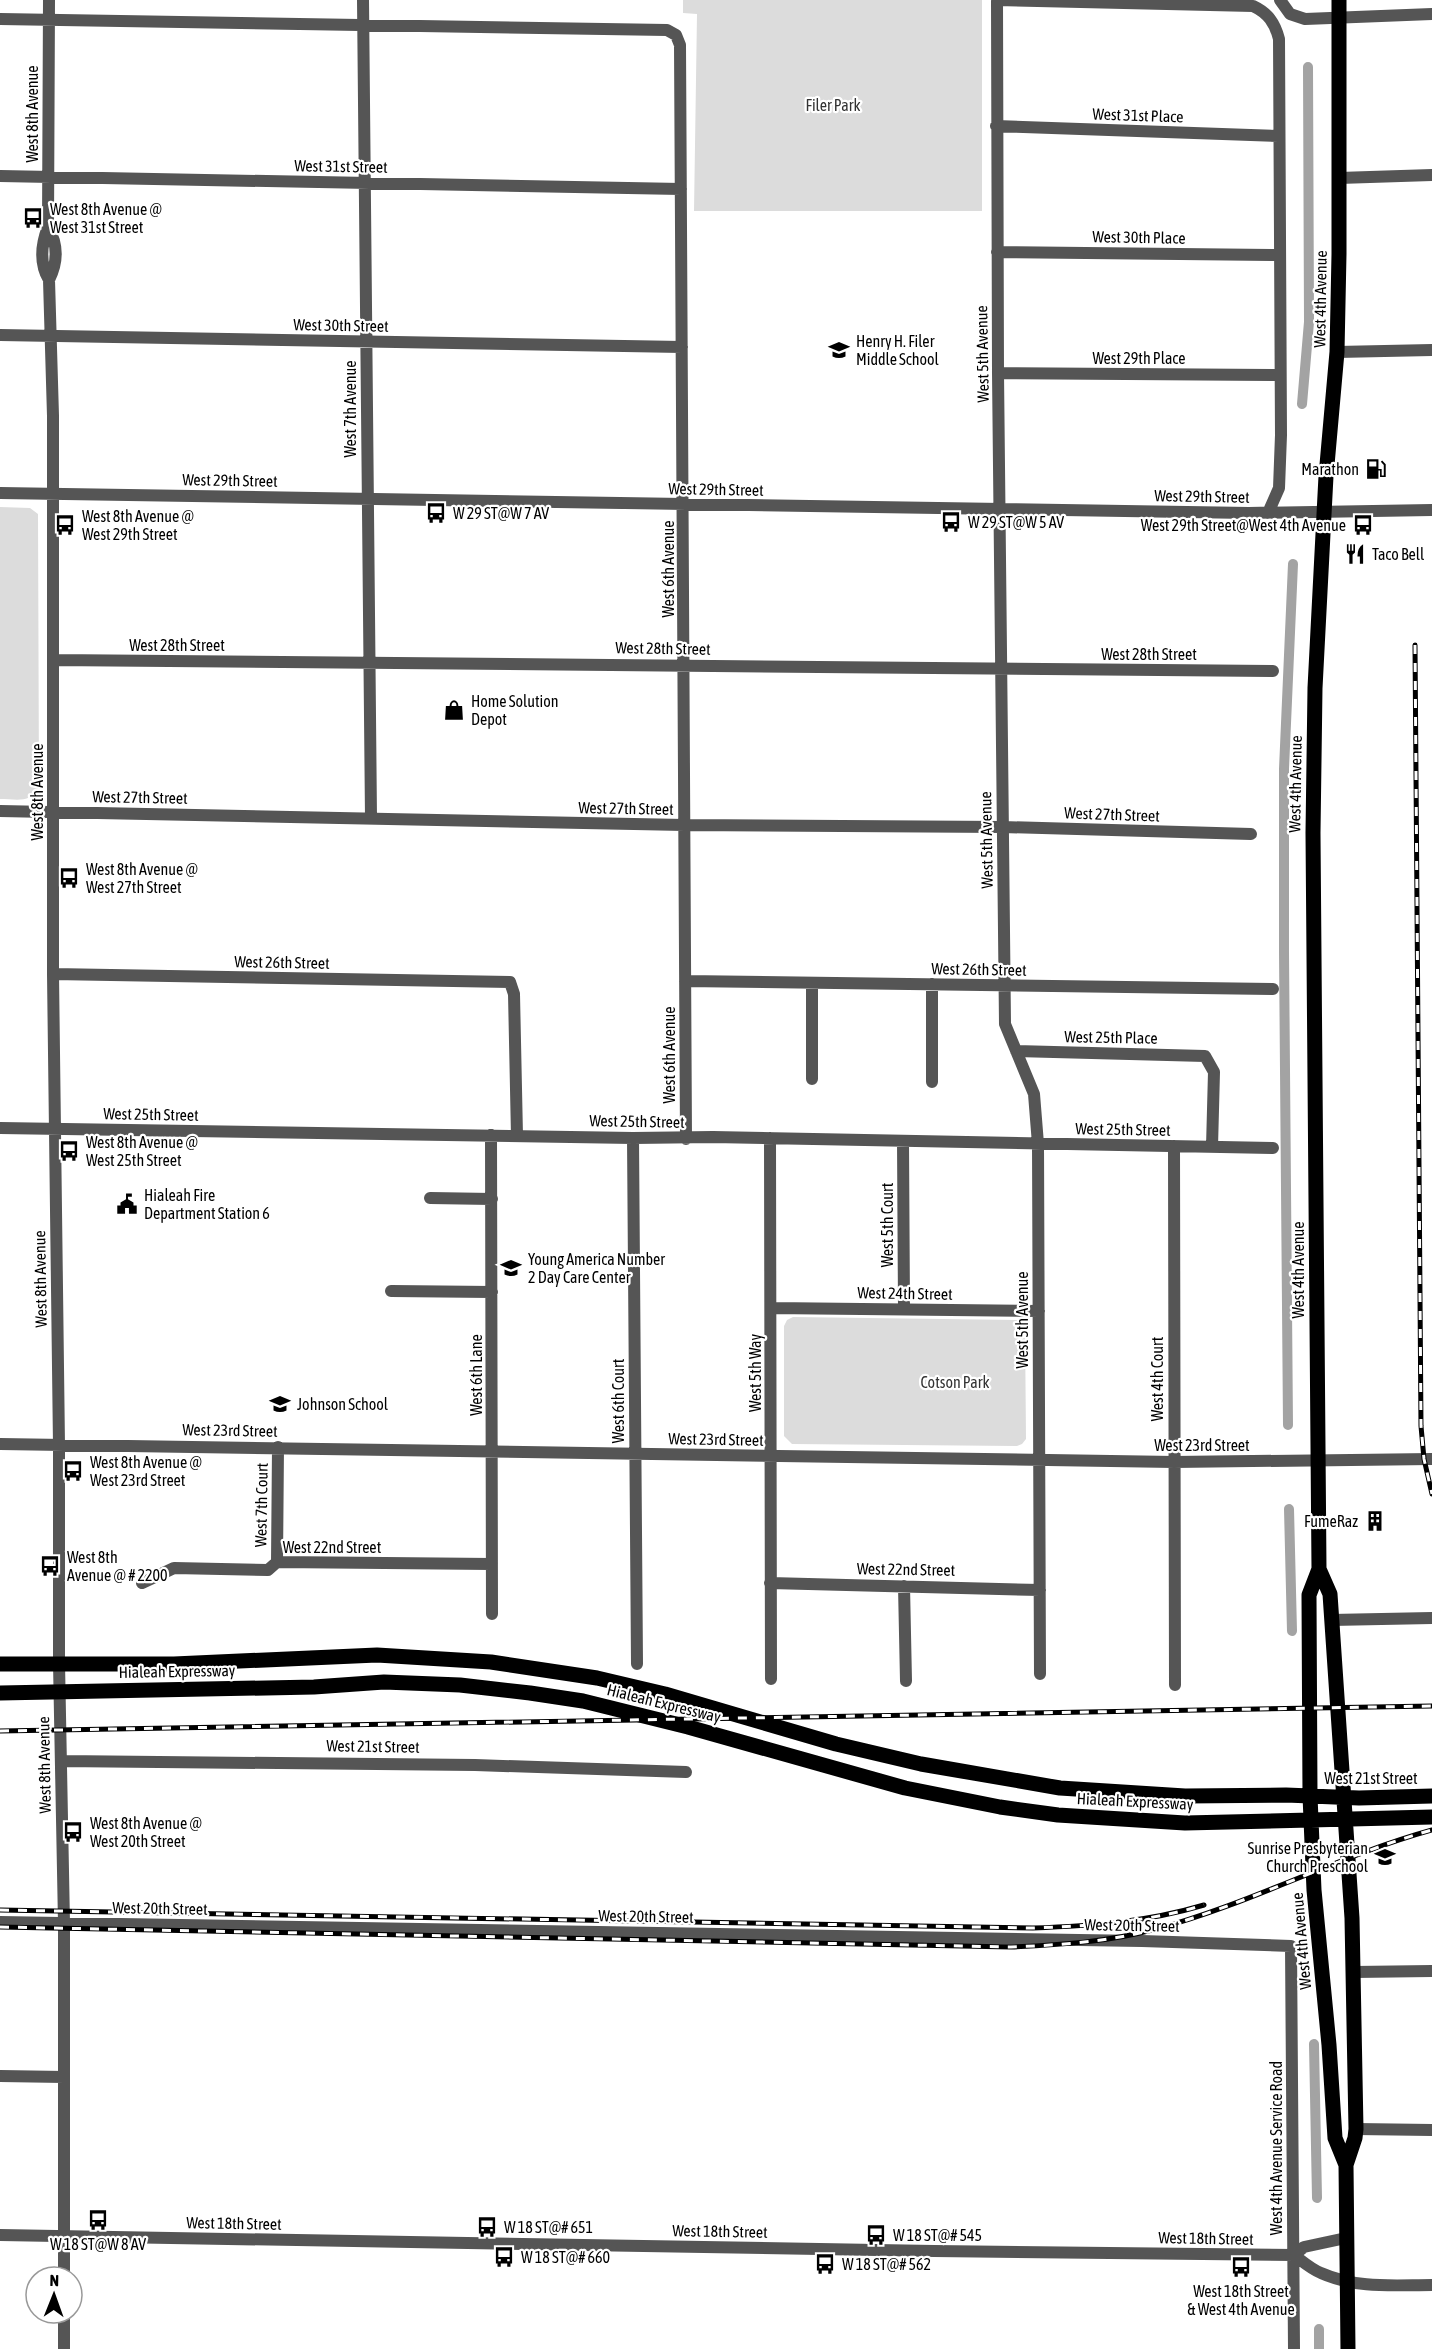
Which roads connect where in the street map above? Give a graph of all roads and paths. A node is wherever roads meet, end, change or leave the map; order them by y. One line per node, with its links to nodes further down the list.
1 (49, 0): 9 (street, West 8th Avenue)
2 (363, 0): 10 (street, West 7th Avenue)
3 (997, 0): 11 (street, West 5th Avenue); 12 (street)
4 (1339, 0): 7 (main road, West 4th Avenue)
5 (1282, 4): 7 (street)
6 (1432, 14): 7 (street)
7 (1339, 18): 16 (main road, West 4th Avenue)
8 (0, 19): 9 (street)
9 (49, 21): 10 (street); 15 (street, West 8th Avenue)
10 (363, 25): 17 (street, West 7th Avenue); 18 (street, West 6th Avenue)
11 (996, 126): 12 (street, West 31st Place); 19 (street, West 5th Avenue)
12 (1278, 136): 20 (street)
13 (1432, 175): 16 (street)
14 (0, 176): 15 (street, West 31st Street)
15 (49, 177): 17 (street, West 31st Street); 22 (street, West 8th Avenue)
16 (1339, 178): 26 (main road, West 4th Avenue)
17 (364, 183): 18 (street, West 31st Street); 23 (street, West 7th Avenue)
18 (681, 189): 24 (street, West 6th Avenue)
19 (997, 252): 20 (street, West 30th Place); 27 (street, West 5th Avenue)
20 (1280, 255): 28 (street)
21 (0, 334): 22 (street, West 30th Street)
22 (52, 335): 23 (street, West 30th Street); 30 (street, West 8th Avenue)
23 (366, 342): 24 (street, West 30th Street); 31 (street, West 7th Avenue)
24 (682, 347): 32 (street, West 6th Avenue)
25 (1432, 350): 26 (street)
26 (1337, 352): 36 (main road, West 4th Avenue)
27 (998, 373): 28 (street, West 29th Place); 33 (street, West 5th Avenue)
28 (1280, 375): 35 (street)
29 (0, 493): 30 (street, West 29th Street)
30 (53, 493): 31 (street, West 29th Street); 37 (street, West 8th Avenue)
31 (367, 499): 32 (street, West 29th Street); 38 (street, West 7th Avenue)
32 (684, 505): 33 (street, West 29th Street); 39 (street, West 6th Avenue)
33 (1000, 509): 35 (street, West 29th Street); 40 (street, West 5th Avenue)
34 (1432, 510): 36 (street, West 29th Street)
35 (1268, 513): 36 (street, West 29th Street)
36 (1324, 513): 84 (main road, West 4th Avenue)
37 (53, 660): 38 (street, West 28th Street); 43 (street, West 8th Avenue)
38 (369, 663): 39 (street, West 28th Street); 44 (street, West 7th Avenue)
39 (685, 664): 40 (street, West 28th Street); 45 (street, West 6th Avenue)
40 (1000, 670): 41 (street, West 28th Street); 46 (street, West 5th Avenue)
41 (1273, 671)
42 (0, 811): 43 (street, West 27th Street)
43 (53, 812): 44 (street, West 27th Street); 48 (street, West 8th Avenue)
44 (371, 818): 45 (street, West 27th Street)
45 (684, 825): 46 (street, West 27th Street); 49 (street, West 6th Avenue)
46 (1003, 827): 47 (street, West 27th Street); 52 (street, West 5th Avenue)
47 (1251, 834)
48 (53, 974): 58 (street, West 8th Avenue); 60 (street, West 26th Street)
49 (685, 981): 50 (street, West 26th Street); 63 (street, West 6th Avenue)
50 (812, 983): 51 (street, West 26th Street); 55 (street)
51 (932, 984): 52 (street, West 26th Street); 56 (street)
52 (1004, 985): 53 (street, West 26th Street); 54 (street, West 5th Avenue)
53 (1273, 989)
54 (1016, 1051): 65 (street, West 5th Avenue); 67 (street, West 25th Place)
55 (812, 1079)
56 (932, 1082)
57 (0, 1128): 58 (street, West 25th Street)
58 (55, 1129): 59 (street, West 25th Street); 77 (street, West 8th Avenue)
59 (491, 1135): 60 (street, West 25th Street); 70 (street, West 6th Lane)
60 (517, 1136): 61 (street, West 25th Street)
61 (633, 1138): 63 (street, West 25th Street); 80 (street, West 6th Court)
62 (770, 1138): 63 (street, West 25th Street); 64 (street, West 25th Street); 73 (street, West 5th Way)
63 (686, 1139)
64 (903, 1141): 65 (street, West 25th Street); 74 (street, West 5th Court)
65 (1038, 1144): 66 (street, West 25th Street); 75 (street, West 5th Avenue)
66 (1174, 1146): 67 (street, West 25th Street); 85 (street, West 4th Court)
67 (1212, 1147): 68 (street, West 25th Street)
68 (1273, 1148)
69 (430, 1198): 70 (street)
70 (492, 1199): 72 (street, West 6th Lane)
71 (391, 1291): 72 (street)
72 (492, 1292): 79 (street, West 6th Lane)
73 (772, 1308): 74 (street, West 24th Street); 81 (street, West 5th Way)
74 (904, 1309): 75 (street, West 24th Street)
75 (1039, 1311): 82 (street, West 5th Avenue)
76 (0, 1444): 77 (street, West 23rd Street)
77 (59, 1445): 78 (street, West 23rd Street); 96 (street, West 8th Avenue)
78 (278, 1447): 79 (street, West 23rd Street); 86 (street, West 7th Court)
79 (492, 1452): 80 (street, West 23rd Street); 87 (street, West 6th Lane)
80 (635, 1455): 81 (street, West 23rd Street); 98 (street, West 6th Court)
81 (772, 1457): 82 (street, West 23rd Street); 90 (street, West 5th Way)
82 (1039, 1459): 85 (street, West 23rd Street); 92 (street, West 5th Avenue)
83 (1432, 1459): 84 (street, West 23rd Street)
84 (1318, 1461): 85 (street, West 23rd Street); 88 (main road, West 4th Avenue)
85 (1174, 1462): 102 (street, West 4th Court)
86 (276, 1562): 87 (street, West 22nd Street); 89 (street, West 22nd Street)
87 (492, 1564): 93 (street, West 6th Lane)
88 (1319, 1569): 95 (main road, West 4th Avenue); 107 (main road, West 4th Avenue)
89 (142, 1583)
90 (770, 1583): 91 (street, West 22nd Street); 100 (street, West 5th Way)
91 (904, 1586): 92 (street, West 22nd Street); 101 (street)
92 (1040, 1590): 99 (street, West 5th Avenue)
93 (492, 1614)
94 (1432, 1618): 95 (street)
95 (1331, 1620): 109 (main road, West 4th Avenue)
96 (59, 1663): 97 (main road, Hialeah Expressway); 103 (street, West 8th Avenue); 107 (main road, Hialeah Expressway)
97 (0, 1664)
98 (637, 1664)
99 (1040, 1674)
100 (771, 1679)
101 (906, 1681)
102 (1175, 1685)
103 (60, 1692): 104 (main road, Hialeah Expressway); 105 (street, West 8th Avenue); 112 (main road, Hialeah Expressway)
104 (0, 1693)
105 (61, 1761): 106 (street, West 21st Street); 114 (street, West 8th Avenue)
106 (686, 1772)
107 (1310, 1796): 109 (main road, West 21st Street); 112 (main road, West 4th Avenue)
108 (1432, 1796): 109 (main road, West 21st Street)
109 (1344, 1797): 111 (main road, West 4th Avenue)
110 (1432, 1816): 111 (main road)
111 (1346, 1819): 112 (main road); 117 (main road, West 4th Avenue)
112 (1311, 1821): 122 (main road, West 4th Avenue)
113 (0, 1922): 114 (street, West 20th Street)
114 (64, 1923): 115 (street, West 20th Street); 119 (street, West 8th Avenue)
115 (1291, 1946): 126 (street, West 4th Avenue Service Road)
116 (1432, 1971): 117 (street)
117 (1354, 1972): 120 (main road, West 4th Avenue)
118 (0, 2076): 119 (street)
119 (64, 2077): 124 (street, West 8th Avenue)
120 (1356, 2129): 121 (street); 122 (main road, West 4th Avenue)
121 (1432, 2130)
122 (1346, 2165): 125 (main road, West 4th Avenue)
123 (0, 2235): 124 (street, West 18th Street)
124 (64, 2236): 126 (street, West 18th Street); 127 (street, West 8th Avenue)
125 (1346, 2238): 126 (street); 128 (main road, West 4th Avenue)
126 (1294, 2255): 128 (street); 132 (street, West 4th Avenue Service Road)
127 (64, 2265)
128 (1346, 2282): 129 (street); 133 (main road, West 4th Avenue)
129 (1432, 2285)
130 (64, 2325): 131 (street)
131 (64, 2349)
132 (1294, 2349)
133 (1348, 2349)

